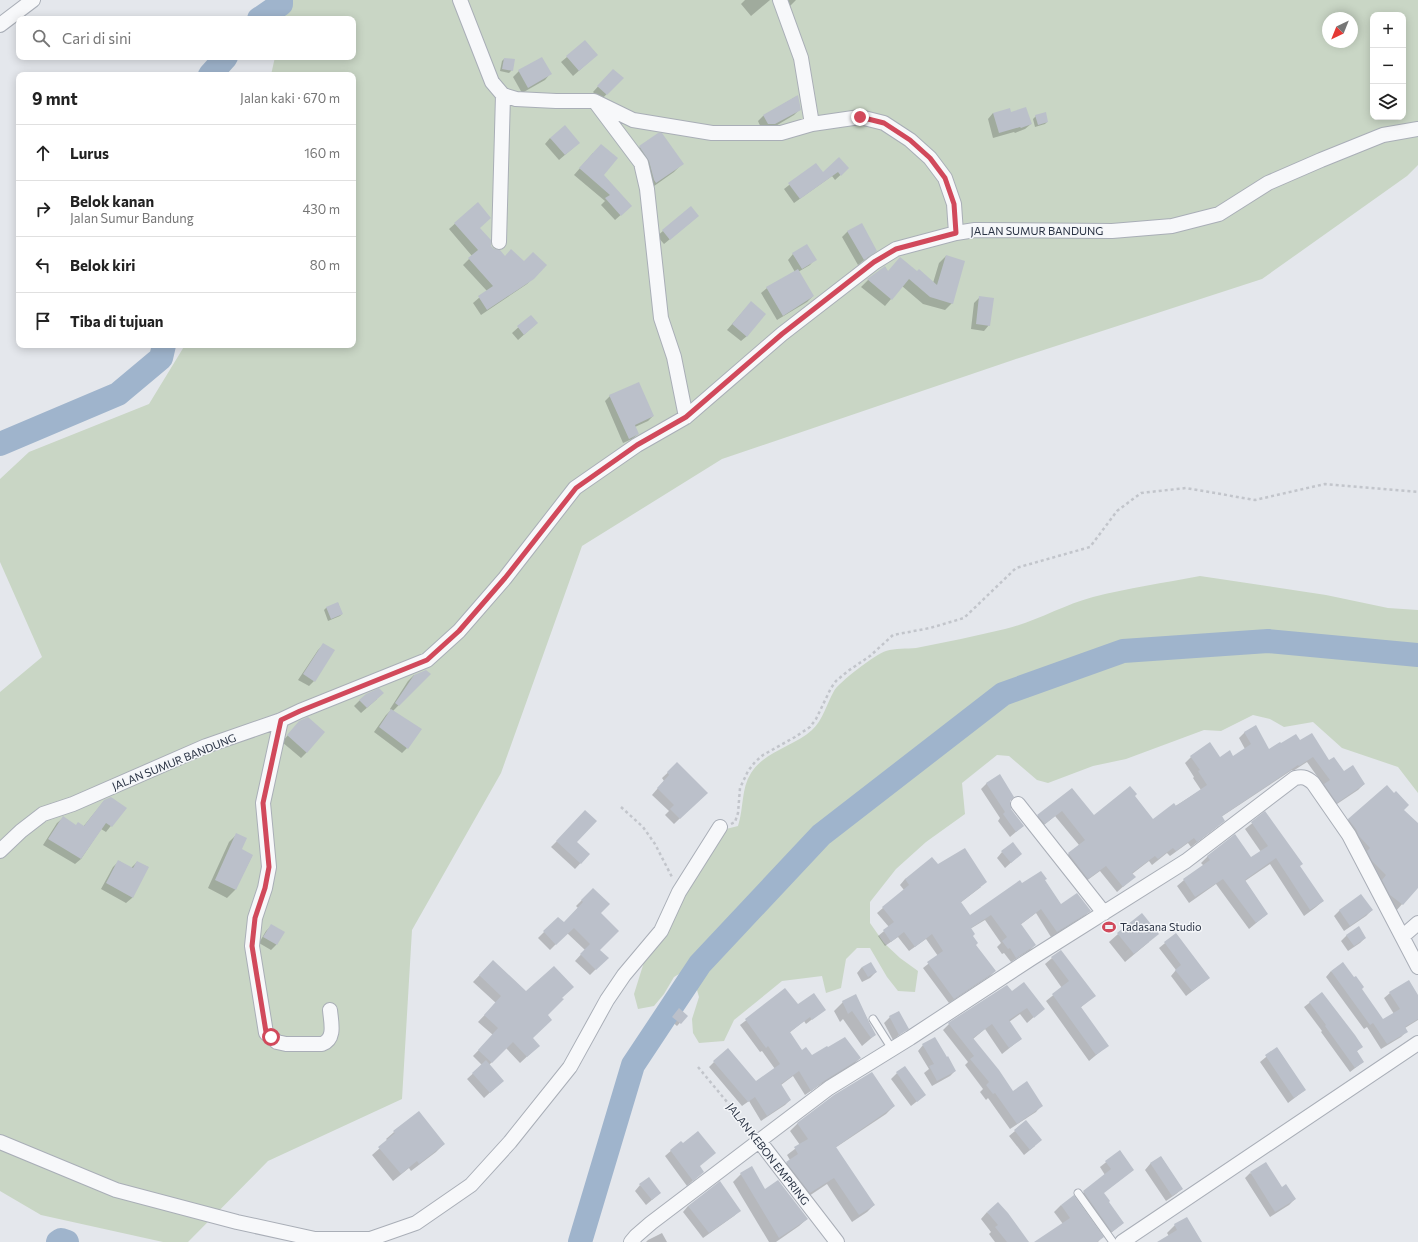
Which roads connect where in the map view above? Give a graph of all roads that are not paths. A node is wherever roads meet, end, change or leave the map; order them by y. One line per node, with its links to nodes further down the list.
1 (33, 0): 4 (street)
2 (460, 0): 5 (street)
3 (780, 0): 7 (street)
4 (0, 25)
5 (504, 95): 6 (street); 10 (street)
6 (594, 101): 7 (street); 11 (street)
7 (812, 124): 9 (street)
8 (1418, 129): 9 (street, JALAN SUMUR BANDUNG)
9 (956, 233): 11 (street, JALAN SUMUR BANDUNG)
10 (499, 242)
11 (686, 417): 12 (street, JALAN SUMUR BANDUNG)
12 (281, 720): 15 (street, JALAN SUMUR BANDUNG); 20 (street)
13 (1018, 804): 16 (street)
14 (720, 827): 24 (street)
15 (0, 851)
16 (1104, 913): 18 (street); 23 (street)
17 (1418, 923): 18 (street)
18 (1403, 936): 19 (street)
19 (1418, 967)
20 (330, 1010)
21 (873, 1019): 23 (lane)
22 (1418, 1043): 30 (street)
23 (892, 1049): 25 (street)
24 (0, 1142)
25 (760, 1142): 27 (street); 28 (street, JALAN KEBON EMPRING)
26 (1078, 1193): 29 (lane)
27 (631, 1242)
28 (837, 1242)
29 (1114, 1242)
30 (1122, 1242)

